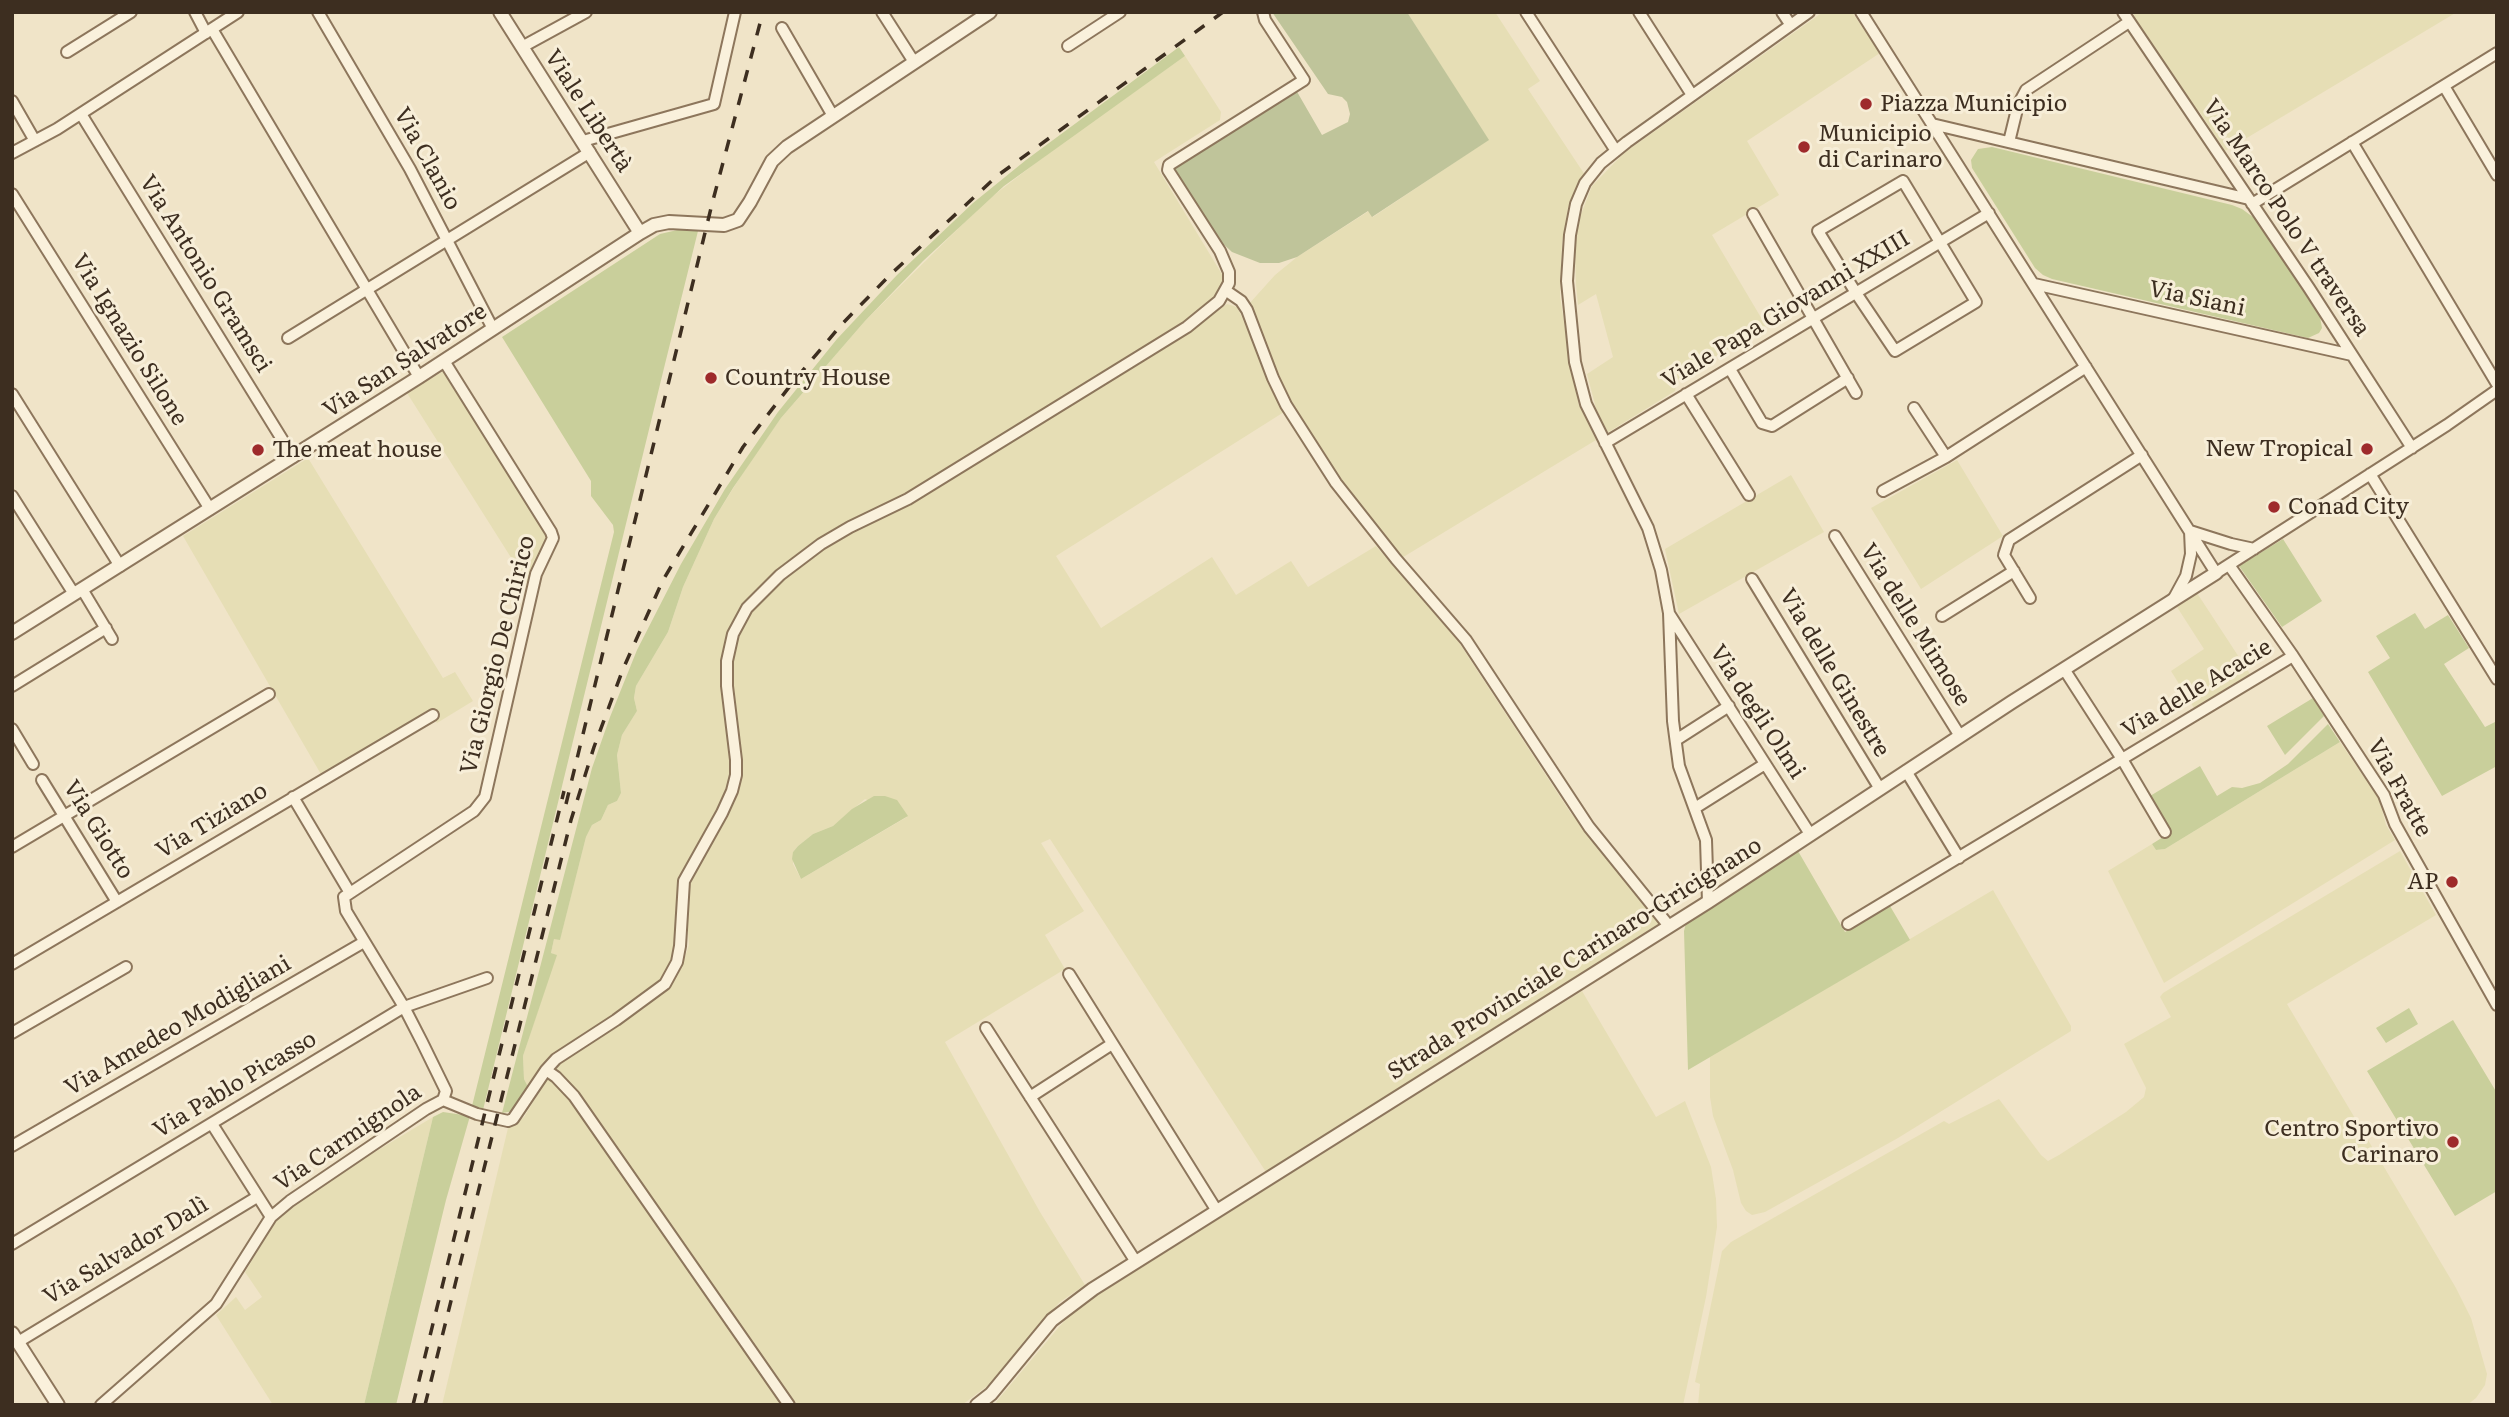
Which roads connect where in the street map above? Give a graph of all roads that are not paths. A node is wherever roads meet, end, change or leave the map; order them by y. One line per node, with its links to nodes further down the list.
1 (131, 12): 23 (street)
2 (195, 12): 20 (street)
3 (238, 12): 20 (street)
4 (318, 12): 44 (street, Via Clanio)
5 (500, 12): 22 (street, Viale Libertà)
6 (586, 12): 22 (street)
7 (735, 12): 35 (street)
8 (883, 12): 25 (street)
9 (990, 12): 25 (street)
10 (1120, 12): 21 (street)
11 (1263, 12): 48 (street)
12 (1527, 12): 36 (street)
13 (1639, 12): 27 (street)
14 (1782, 12): 18 (street)
15 (1809, 12): 18 (street)
16 (1861, 12): 31 (street)
17 (2126, 17): 33 (street); 40 (street, Via Marco Polo V traversa)
18 (1790, 24): 27 (street)
19 (782, 28): 30 (street)
20 (209, 31): 29 (street); 47 (street)
21 (1068, 46)
22 (522, 47): 35 (street, Viale Libertà)
23 (67, 52)
24 (2497, 53): 26 (street)
25 (914, 62): 30 (street)
26 (2444, 86): 34 (street); 38 (street)
27 (1692, 95): 36 (street)
28 (12, 101): 32 (street)
29 (81, 114): 32 (street); 68 (street, Via Antonio Gramsci)
30 (833, 116): 43 (street, Via San Salvatore)
31 (1932, 124): 33 (street); 41 (street)
32 (34, 141): 37 (street)
33 (2009, 142): 40 (street)
34 (2352, 142): 40 (street); 59 (street)
35 (586, 147): 43 (street, Viale Libertà); 44 (street)
36 (1616, 151): 65 (street)
37 (12, 153)
38 (2497, 175)
39 (12, 194): 74 (street, Via Ignazio Silone)
40 (2250, 201): 53 (street, Via Marco Polo V traversa)
41 (1989, 213): 45 (street, Viale Papa Giovanni XXIII); 46 (street)
42 (1753, 214): 50 (street)
43 (640, 233): 51 (street, Via San Salvatore)
44 (447, 240): 47 (street); 51 (street, Via Clanio)
45 (1939, 243): 49 (street, Viale Papa Giovanni XXIII); 49 (street); 49 (street)
46 (2034, 284): 53 (street, Via Siani); 55 (street)
47 (367, 289): 52 (street); 57 (street)
48 (1226, 290): 118 (street); 129 (street, Via Carmignola)
49 (1856, 293): 50 (street, Viale Papa Giovanni XXIII)
50 (1813, 319): 56 (street, Viale Papa Giovanni XXIII); 58 (street)
51 (494, 329): 54 (street, Via San Salvatore)
52 (288, 338)
53 (2352, 355): 66 (street, Via Marco Polo V traversa)
54 (444, 361): 57 (street, Via San Salvatore); 114 (street, Via Giorgio De Chirico)
55 (2086, 367): 67 (street); 69 (street)
56 (1730, 369): 58 (street); 63 (street, Viale Papa Giovanni XXIII)
57 (419, 377): 68 (street, Via San Salvatore)
58 (1848, 379): 61 (street)
59 (2497, 384)
60 (2497, 390): 66 (street)
61 (1856, 393)
62 (12, 394): 79 (street)
63 (1686, 394): 65 (street, Viale Papa Giovanni XXIII); 72 (street)
64 (1914, 408): 69 (street)
65 (1605, 443): 86 (street)
66 (2412, 447): 70 (street)
67 (2142, 455): 75 (street); 80 (street)
68 (293, 457): 74 (street, Via San Salvatore)
69 (1946, 457): 71 (street)
70 (2370, 474): 77 (street); 93 (street)
71 (1883, 491)
72 (1749, 495)
73 (12, 496): 83 (street)
74 (210, 509): 79 (street, Via San Salvatore)
75 (2190, 531): 77 (street); 81 (street); 85 (street)
76 (1835, 536): 99 (street, Via delle Mimose)
77 (2254, 549): 78 (street)
78 (2228, 565): 81 (street); 91 (street, Via Fratte)
79 (120, 566): 83 (street, Via San Salvatore)
80 (2014, 571): 84 (street); 87 (street)
81 (2216, 573): 85 (street, Strada Provinciale Carinaro-Gricignano)
82 (1752, 579): 106 (street, Via delle Ginestre)
83 (78, 592): 88 (street); 89 (street, Via San Salvatore)
84 (2031, 598)
85 (2173, 600): 92 (street, Strada Provinciale Carinaro-Gricignano)
86 (1669, 613): 96 (street, Via degli Olmi); 100 (street)
87 (1942, 616)
88 (106, 628): 90 (street); 94 (street)
89 (12, 633)
90 (113, 639)
91 (2293, 656): 101 (street, Via delle Acacie); 124 (street, Via Fratte)
92 (2064, 668): 99 (street, Strada Provinciale Carinaro-Gricignano); 101 (street)
93 (2497, 679)
94 (12, 686)
95 (269, 694): 109 (street)
96 (1729, 706): 100 (street); 103 (street, Via degli Olmi)
97 (433, 715): 107 (street, Via Tiziano)
98 (12, 729): 102 (street)
99 (1959, 736): 104 (street, Strada Provinciale Carinaro-Gricignano)
100 (1676, 740): 108 (street)
101 (2122, 759): 110 (street); 113 (street, Via delle Acacie)
102 (33, 764)
103 (1765, 764): 108 (street); 111 (street, Via degli Olmi)
104 (1906, 771): 106 (street, Strada Provinciale Carinaro-Gricignano); 113 (street)
105 (42, 780): 109 (street, Via Giotto)
106 (1880, 789): 111 (street, Strada Provinciale Carinaro-Gricignano)
107 (293, 797): 114 (street); 115 (street, Via Tiziano)
108 (1695, 808): 116 (street)
109 (64, 816): 112 (street); 115 (street, Via Giotto)
110 (2165, 832)
111 (1810, 834): 116 (street, Strada Provinciale Carinaro-Gricignano)
112 (12, 847)
113 (1959, 858): 117 (street, Via delle Acacie)
114 (350, 893): 119 (street)
115 (117, 902): 120 (street, Via Tiziano)
116 (1707, 902): 118 (street, Strada Provinciale Carinaro-Gricignano)
117 (1848, 924)
118 (1669, 926): 135 (street, Strada Provinciale Carinaro-Gricignano)
119 (364, 942): 125 (street); 133 (street, Via Amedeo Modigliani)
120 (12, 964)
121 (127, 967): 127 (street)
122 (1069, 974): 128 (street)
123 (487, 978): 125 (street, Via Pablo Picasso)
124 (2497, 1005)
125 (404, 1007): 131 (street); 132 (street, Via Pablo Picasso)
126 (986, 1028): 130 (street)
127 (12, 1033)
128 (1112, 1044): 130 (street); 135 (street)
129 (546, 1070): 131 (street, Via Carmignola); 142 (street)
130 (1030, 1097): 138 (street)
131 (443, 1100): 136 (street, Via Carmignola)
132 (212, 1124): 134 (street); 137 (street, Via Pablo Picasso)
133 (12, 1146)
134 (257, 1197): 136 (street); 139 (street, Via Salvador Dalì)
135 (1217, 1211): 138 (street, Strada Provinciale Carinaro-Gricignano)
136 (271, 1217): 141 (street, Via Carmignola)
137 (12, 1244)
138 (1136, 1262): 143 (street, Strada Provinciale Carinaro-Gricignano)
139 (15, 1337): 140 (street)
140 (58, 1405)
141 (101, 1405)
142 (789, 1405)
143 (977, 1405)

